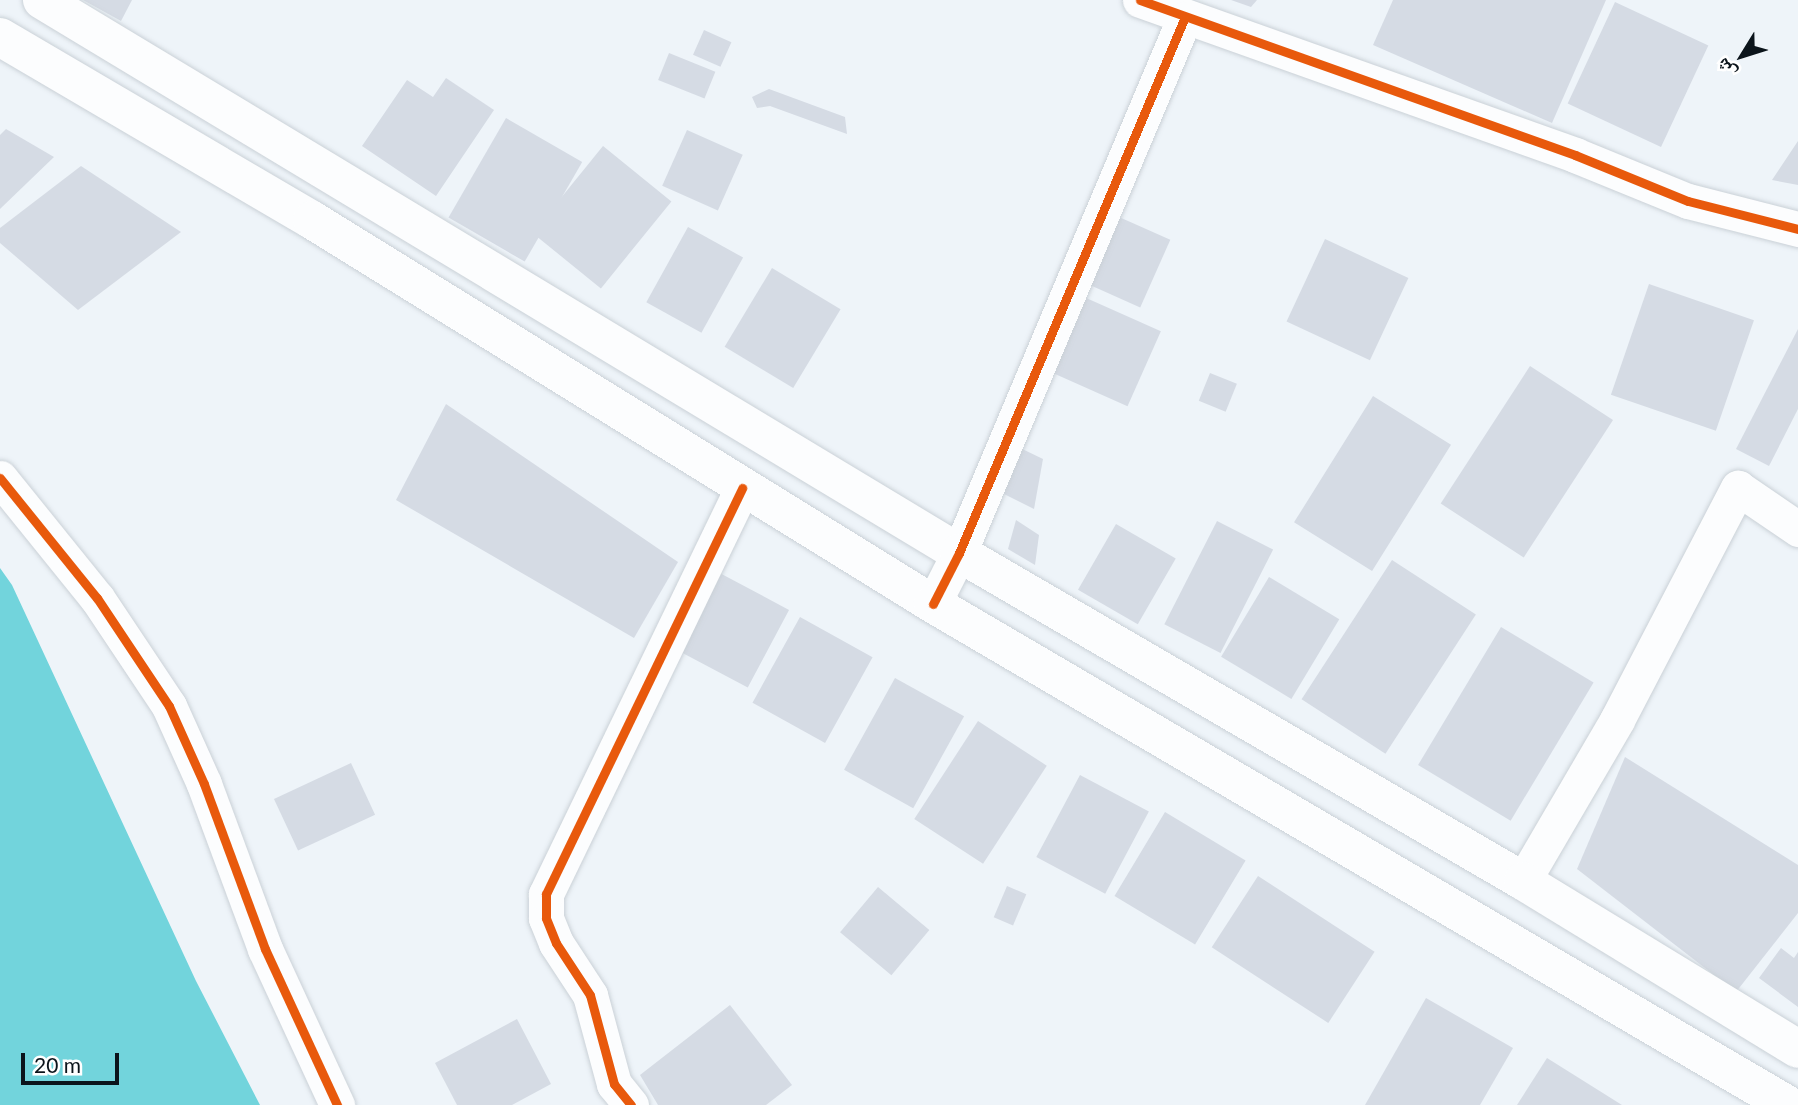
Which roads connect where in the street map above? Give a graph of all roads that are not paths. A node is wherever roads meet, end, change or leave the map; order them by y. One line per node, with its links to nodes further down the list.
1 (42, 0): 9 (main road)
2 (1140, 0): 3 (street)
3 (1184, 19): 5 (street); 9 (street)
4 (0, 37): 7 (main road)
5 (1798, 229)
6 (0, 478): 13 (street)
7 (742, 488): 10 (main road); 14 (street)
8 (1798, 529): 11 (street)
9 (959, 553): 10 (street); 11 (main road)
10 (933, 604): 15 (main road)
11 (1523, 881): 12 (main road)
12 (1798, 1049)
13 (337, 1105)
14 (631, 1105)
15 (1788, 1105)

